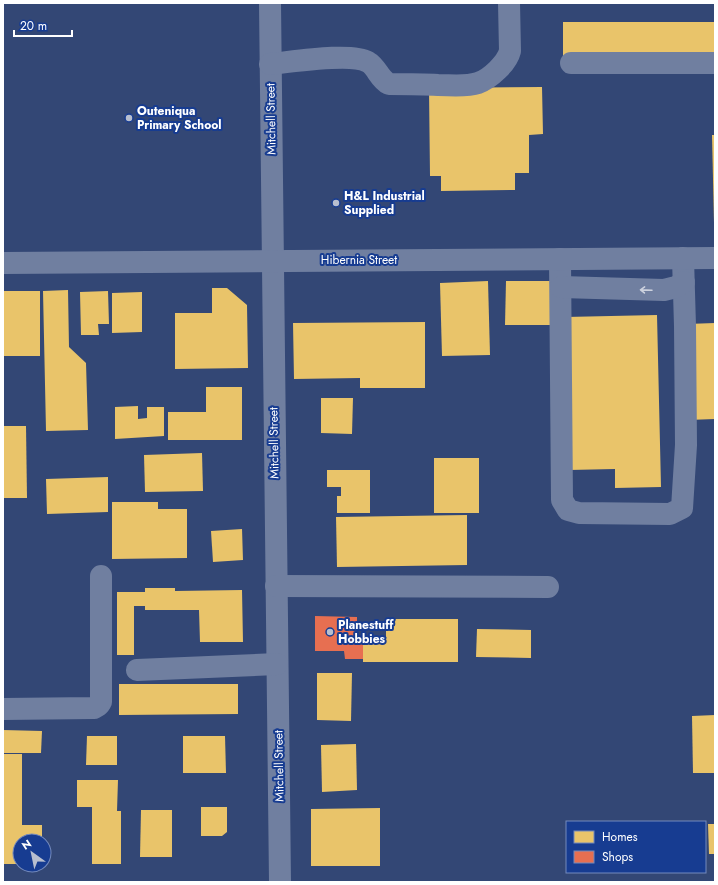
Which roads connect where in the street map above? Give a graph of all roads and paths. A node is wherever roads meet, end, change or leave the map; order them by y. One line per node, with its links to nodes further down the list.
1 (270, 3): 5 (street, Mitchell Street)
2 (509, 3): 5 (street)
3 (571, 63): 4 (street)
4 (715, 63)
5 (270, 64): 9 (street, Mitchell Street)
6 (683, 258): 7 (street, Hibernia Street); 8 (street, Hibernia Street); 11 (street)
7 (715, 258)
8 (560, 259): 9 (street, Hibernia Street); 12 (street)
9 (272, 261): 10 (street, Hibernia Street); 14 (street, Mitchell Street)
10 (3, 263)
11 (684, 282): 12 (street, one-way to 12); 12 (street)
12 (561, 287)
13 (101, 576): 18 (street)
14 (276, 586): 15 (street); 16 (street, Mitchell Street)
15 (548, 587)
16 (277, 664): 17 (street); 19 (street, Mitchell Street)
17 (137, 670)
18 (3, 709)
19 (280, 882)

